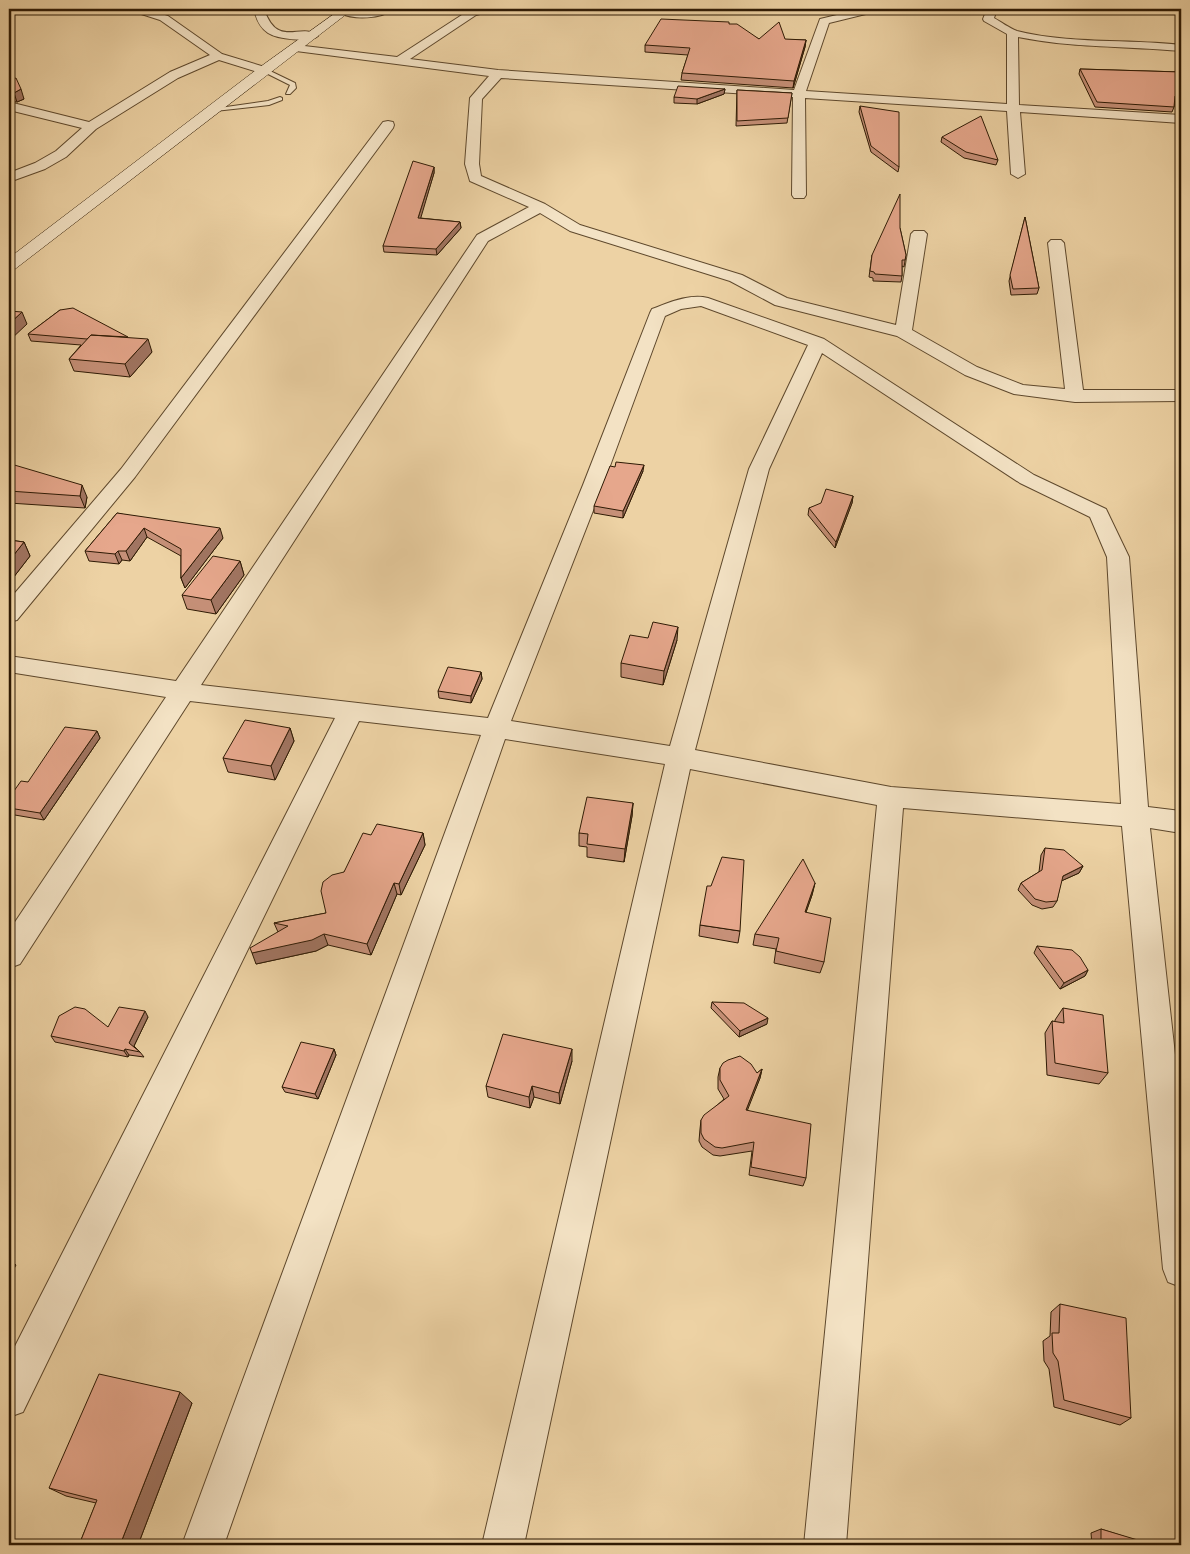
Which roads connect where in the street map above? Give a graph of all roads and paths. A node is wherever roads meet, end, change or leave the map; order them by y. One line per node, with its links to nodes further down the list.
1 (136, 9): 12 (street)
2 (259, 9): 9 (street)
3 (391, 9): 7 (lane)
4 (488, 9): 13 (street)
5 (874, 9): 17 (street)
6 (992, 9): 8 (street)
7 (345, 11): 9 (main road)
8 (1012, 33): 11 (street); 21 (street)
9 (312, 36): 10 (main road)
10 (296, 48): 13 (street); 14 (main road)
11 (1181, 48)
12 (218, 56): 14 (street); 24 (street)
13 (399, 61): 15 (street)
14 (264, 70): 16 (lane); 20 (main road)
15 (498, 74): 17 (street); 28 (street)
16 (288, 93)
17 (800, 93): 21 (street); 27 (street)
18 (280, 99): 20 (lane)
19 (9, 106): 24 (street)
20 (215, 109): 31 (main road)
21 (1013, 109): 22 (street); 25 (street)
22 (1181, 119)
23 (388, 125): 36 (street)
24 (91, 126): 26 (street)
25 (1018, 174)
26 (9, 178)
27 (799, 196)
28 (540, 206): 32 (street); 38 (street)
29 (919, 234): 32 (street)
30 (1056, 244): 34 (street)
31 (9, 266)
32 (903, 332): 34 (street)
33 (818, 343): 40 (street); 41 (street); 43 (street)
34 (1075, 396): 35 (street)
35 (1181, 396)
36 (9, 615)
37 (9, 664): 38 (street)
38 (182, 690): 39 (street); 45 (street)
39 (351, 711): 40 (street); 47 (street)
40 (496, 728): 41 (street); 48 (street)
41 (680, 757): 42 (street); 49 (street)
42 (891, 797): 43 (street); 50 (street)
43 (1135, 816): 44 (street); 46 (street)
44 (1181, 822)
45 (9, 955)
46 (1181, 1268)
47 (9, 1398)
48 (203, 1545)
49 (503, 1545)
50 (825, 1545)

